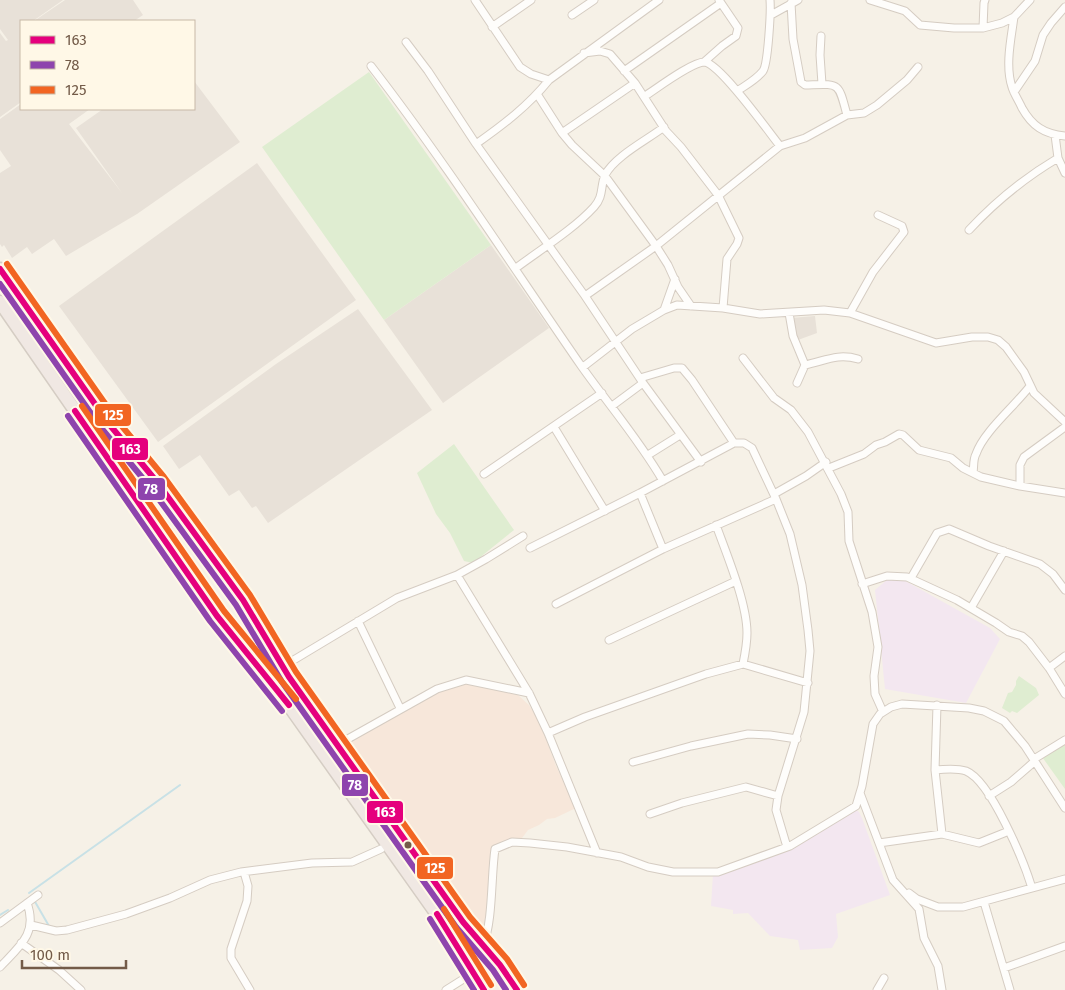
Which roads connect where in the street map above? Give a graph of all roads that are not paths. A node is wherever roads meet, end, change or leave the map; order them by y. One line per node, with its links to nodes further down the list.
1 (474, 0): 15 (street)
2 (531, 0): 15 (street)
3 (594, 0): 12 (street)
4 (659, 0): 19 (street)
5 (770, 0): 13 (street)
6 (870, 0): 16 (street)
7 (985, 0): 16 (street)
8 (1030, 0): 14 (street)
9 (720, 1): 21 (street); 25 (street)
10 (795, 1): 13 (street); 28 (street)
11 (1065, 8): 30 (street)
12 (572, 15)
13 (771, 15): 29 (street)
14 (1014, 17): 16 (street); 30 (street)
15 (492, 27): 23 (street)
16 (983, 28)
17 (821, 36): 28 (street)
18 (406, 42): 38 (street)
19 (584, 53): 25 (street); 26 (street)
20 (523, 59): 23 (street)
21 (704, 62): 29 (street); 32 (street)
22 (370, 66): 48 (street)
23 (520, 67): 26 (street)
24 (918, 67): 33 (street)
25 (624, 71): 27 (street)
26 (549, 80): 31 (street)
27 (635, 83): 32 (street); 35 (street)
28 (822, 84): 33 (street)
29 (737, 91): 39 (street)
30 (1014, 92): 36 (street)
31 (537, 94): 35 (street); 38 (street)
32 (645, 96): 34 (street)
33 (847, 115): 39 (street)
34 (664, 127): 42 (street); 43 (street)
35 (562, 133): 42 (street)
36 (1055, 135): 37 (street); 40 (street)
37 (1065, 136)
38 (476, 144): 46 (street)
39 (780, 146): 43 (street)
40 (1058, 158): 41 (street); 45 (street)
41 (1065, 173)
42 (605, 176): 46 (street); 47 (street)
43 (718, 195): 47 (street); 54 (street)
44 (878, 215): 57 (street)
45 (968, 230)
46 (549, 244): 48 (street); 51 (street)
47 (656, 246): 50 (street); 51 (street)
48 (516, 268): 62 (street)
49 (0, 269): 111 (highway)
50 (675, 279): 53 (street); 55 (street)
51 (585, 296): 58 (street)
52 (0, 302): 140 (highway)
53 (691, 306): 54 (street); 55 (street)
54 (723, 308): 56 (street)
55 (664, 310): 58 (street)
56 (789, 313): 57 (street); 61 (street)
57 (850, 313): 65 (street)
58 (616, 341): 62 (street); 63 (street)
59 (743, 358): 75 (street)
60 (858, 359): 61 (street)
61 (805, 365): 64 (street)
62 (582, 367): 66 (street)
63 (642, 381): 67 (street); 71 (street); 72 (street)
64 (797, 383)
65 (1030, 386): 68 (street); 76 (street)
66 (602, 393): 67 (street); 70 (street)
67 (612, 406): 73 (street)
68 (1065, 422)
69 (1065, 426): 79 (street)
70 (554, 427): 77 (street); 83 (street)
71 (680, 435): 73 (street); 74 (street)
72 (734, 443): 74 (street); 82 (street)
73 (648, 455): 78 (street)
74 (701, 462): 78 (street)
75 (827, 465): 76 (street); 82 (street); 92 (street)
76 (973, 473): 79 (street)
77 (484, 474)
78 (663, 481): 80 (street)
79 (1020, 486): 81 (street)
80 (640, 493): 83 (street); 87 (street)
81 (1065, 493)
82 (775, 496): 84 (street); 102 (street)
83 (605, 511): 86 (street)
84 (716, 525): 87 (street); 91 (street)
85 (523, 536): 89 (street)
86 (530, 548)
87 (663, 549): 94 (street)
88 (1004, 551): 90 (street); 93 (street); 95 (street)
89 (457, 575): 96 (street); 103 (street)
90 (911, 578): 92 (street); 95 (street)
91 (736, 581): 97 (street); 100 (street)
92 (862, 584): 107 (street)
93 (1065, 590)
94 (556, 604)
95 (971, 608): 101 (street)
96 (358, 621): 99 (street); 106 (street)
97 (609, 640)
98 (1065, 656): 101 (street)
99 (292, 661)
100 (743, 664): 102 (street); 108 (street)
101 (1049, 668): 104 (street)
102 (808, 683): 109 (street)
103 (529, 693): 106 (street); 108 (street)
104 (1065, 694)
105 (936, 706): 107 (street); 112 (street); 114 (street)
106 (400, 708): 111 (street)
107 (882, 712): 115 (street)
108 (548, 733): 125 (street)
109 (796, 739): 113 (street); 116 (street)
110 (1065, 740): 112 (street)
111 (338, 745): 136 (highway)
112 (1035, 760): 117 (street); 118 (street)
113 (633, 762)
114 (935, 770): 117 (street); 121 (street)
115 (860, 793): 122 (street); 123 (street)
116 (778, 796): 119 (street); 123 (street)
117 (989, 796): 120 (street)
118 (1065, 808)
119 (650, 814)
120 (1010, 831): 121 (street); 129 (street)
121 (942, 834): 122 (street)
122 (879, 843): 128 (street)
123 (787, 847): 125 (street)
124 (381, 849): 126 (street)
125 (597, 853): 136 (street)
126 (244, 872): 134 (street); 143 (street)
127 (1065, 879): 129 (street)
128 (893, 880): 131 (street); 148 (street)
129 (1032, 888): 131 (street)
130 (38, 895): 132 (street)
131 (984, 902): 139 (street)
132 (27, 903): 133 (street); 134 (street)
133 (0, 923)
134 (31, 925): 135 (street)
135 (21, 943): 138 (street); 142 (street)
136 (482, 945): 146 (highway)
137 (1065, 946): 139 (street)
138 (0, 967)
139 (1004, 968): 149 (street)
140 (473, 973): 144 (street); 145 (highway)
141 (884, 978): 147 (street)
142 (81, 990)
143 (250, 990)
144 (446, 990)
145 (484, 990)
146 (517, 990)
147 (877, 990)
148 (942, 990)
149 (1010, 990)

